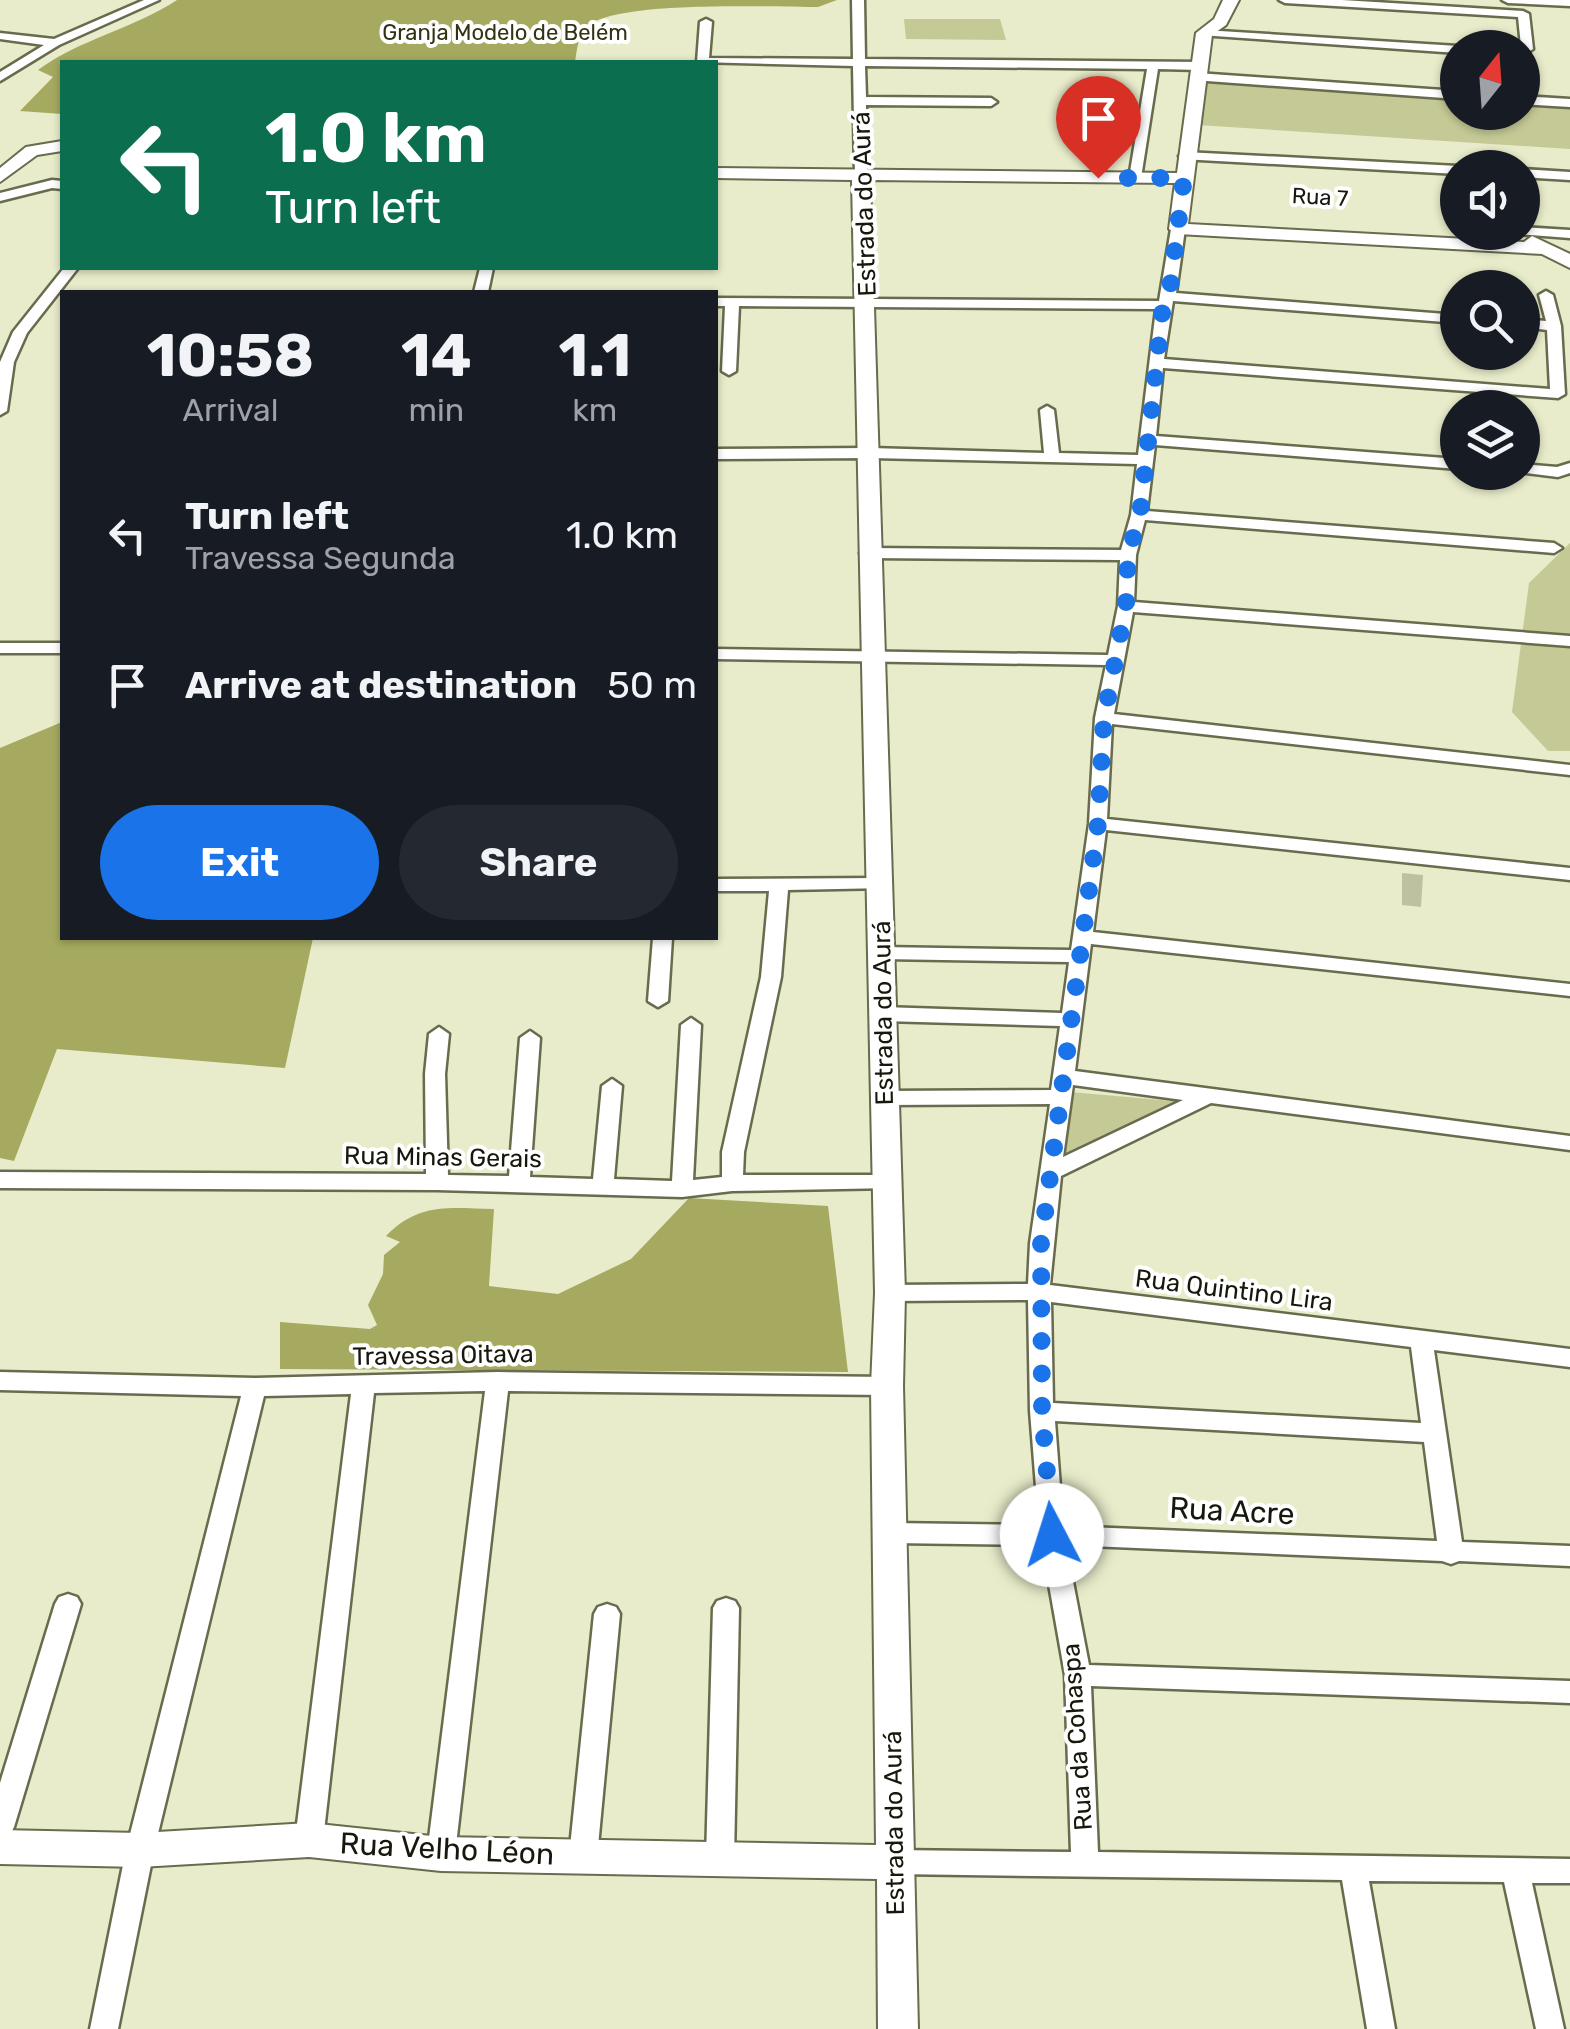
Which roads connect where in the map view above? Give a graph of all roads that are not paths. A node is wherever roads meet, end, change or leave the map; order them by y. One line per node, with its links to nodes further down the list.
1 (153, 0): 11 (street)
2 (858, 0): 17 (street, Estrada do Aurá)
3 (1230, 0): 9 (street)
4 (1284, 0): 8 (street)
5 (1508, 0): 6 (street)
6 (1570, 4)
7 (706, 22): 15 (street)
8 (1524, 30)
9 (1204, 33): 12 (street); 21 (street, Rua da Cohaspa)
10 (0, 36): 11 (street)
11 (55, 43): 19 (street)
12 (1422, 48): 13 (street); 14 (street)
13 (1440, 49)
14 (1440, 56)
15 (704, 60)
16 (718, 62): 17 (street)
17 (856, 64): 20 (street); 25 (street, Estrada do Aurá)
18 (0, 66): 19 (street)
19 (15, 66): 22 (street)
20 (1153, 66): 21 (street); 38 (street)
21 (1199, 72): 23 (street); 31 (street, Rua da Cohaspa)
22 (0, 77)
23 (1440, 94)
24 (1540, 99): 28 (street)
25 (862, 101): 27 (street); 35 (street, Estrada do Aurá)
26 (1540, 101): 28 (street)
27 (992, 102)
28 (1548, 102): 29 (street)
29 (1570, 103)
30 (60, 146): 37 (street)
31 (1185, 156): 32 (street); 39 (street, Rua da Cohaspa)
32 (1440, 169)
33 (718, 173): 35 (street)
34 (1540, 174): 36 (street)
35 (861, 176): 38 (street); 54 (street, Estrada do Aurá)
36 (1570, 176)
37 (0, 178)
38 (1135, 178): 39 (street)
39 (1184, 178): 42 (street, Rua da Cohaspa)
40 (60, 185): 41 (street)
41 (0, 197)
42 (1178, 221): 43 (street, Rua 7); 47 (street); 51 (street, Rua da Cohaspa)
43 (1440, 227)
44 (1540, 233): 45 (street)
45 (1570, 234)
46 (1540, 245): 47 (street)
47 (1546, 249): 48 (street)
48 (1570, 262)
49 (69, 270): 60 (street)
50 (1546, 295): 57 (street)
51 (1166, 301): 54 (street); 55 (street); 58 (street, Rua da Cohaspa)
52 (718, 302): 53 (street)
53 (732, 302): 54 (street); 59 (street)
54 (867, 303): 64 (street, Estrada do Aurá)
55 (1440, 317)
56 (1540, 325): 57 (street)
57 (1554, 326): 58 (street)
58 (1159, 362): 63 (street, Rua da Cohaspa)
59 (729, 371)
60 (2, 392): 62 (street)
61 (1047, 410): 66 (street)
62 (0, 411)
63 (1147, 440): 67 (street, Rua da Cohaspa); 68 (street)
64 (871, 453): 65 (street); 66 (street); 73 (street, Estrada do Aurá)
65 (718, 454)
66 (1052, 456): 67 (street)
67 (1144, 460): 71 (street, Rua da Cohaspa)
68 (1440, 463)
69 (1570, 468): 70 (street)
70 (1540, 470)
71 (1140, 515): 72 (street); 74 (street, Rua da Cohaspa)
72 (1554, 548)
73 (868, 553): 74 (street); 80 (street, Estrada do Aurá)
74 (1128, 555): 75 (street, Rua da Cohaspa)
75 (1126, 606): 76 (street); 81 (street, Rua da Cohaspa)
76 (1570, 641)
77 (0, 648): 78 (street)
78 (60, 648)
79 (718, 654): 80 (street)
80 (872, 656): 81 (street); 87 (street, Estrada do Aurá)
81 (1117, 660): 82 (street, Rua da Cohaspa)
82 (1104, 718): 83 (street); 84 (street, Rua da Cohaspa)
83 (1570, 770)
84 (1098, 824): 85 (street); 90 (street, Rua da Cohaspa)
85 (1570, 874)
86 (779, 884): 87 (street); 88 (street); 107 (street)
87 (880, 884): 91 (street, Estrada do Aurá)
88 (718, 885)
89 (662, 940): 93 (street)
90 (1082, 946): 91 (street); 92 (street); 95 (street, Rua da Cohaspa)
91 (882, 954): 94 (street, Estrada do Aurá)
92 (1570, 990)
93 (658, 1002)
94 (883, 1014): 95 (street); 102 (street, Estrada do Aurá)
95 (1072, 1020): 100 (street, Rua da Cohaspa)
96 (690, 1024): 111 (street)
97 (439, 1034): 106 (street)
98 (530, 1038): 109 (street)
99 (612, 1086): 110 (street)
100 (1063, 1087): 101 (street); 102 (street); 104 (street, Rua da Cohaspa)
101 (1208, 1096): 103 (street); 104 (street)
102 (884, 1098): 108 (street, Estrada do Aurá)
103 (1570, 1143)
104 (1051, 1172): 112 (street, Rua da Cohaspa)
105 (0, 1180): 106 (street, Rua Minas Gerais)
106 (437, 1182): 109 (street, Rua Minas Gerais)
107 (732, 1183): 108 (street, Rua Minas Gerais); 111 (street, Rua Minas Gerais)
108 (885, 1183): 113 (street, Estrada do Aurá)
109 (518, 1184): 110 (street, Rua Minas Gerais)
110 (603, 1187): 111 (street, Rua Minas Gerais)
111 (682, 1189)
112 (1039, 1292): 113 (street, Rua Quintino Lira); 114 (street, Rua Quintino Lira); 121 (street, Rua da Cohaspa)
113 (890, 1293): 119 (street, Estrada do Aurá)
114 (1422, 1342): 115 (street, Rua Quintino Lira); 122 (street)
115 (1570, 1358)
116 (0, 1381): 120 (street, Travessa Oitava)
117 (498, 1381): 118 (street, Travessa Oitava); 119 (street, Travessa Oitava); 136 (street)
118 (364, 1384): 120 (street, Travessa Oitava); 133 (street)
119 (887, 1386): 123 (street, Estrada do Aurá)
120 (255, 1387): 135 (street)
121 (1042, 1411): 122 (street); 124 (street, Rua da Cohaspa)
122 (1432, 1433): 125 (street)
123 (892, 1533): 124 (street, Rua Acre); 139 (street, Estrada do Aurá)
124 (1052, 1535): 125 (street, Rua Acre); 130 (street, Rua da Cohaspa)
125 (1451, 1554): 126 (street, Rua Acre)
126 (1570, 1556)
127 (68, 1604): 132 (street)
128 (726, 1608): 138 (street)
129 (607, 1614): 137 (street)
130 (1078, 1675): 131 (street); 140 (street, Rua da Cohaspa)
131 (1570, 1692)
132 (0, 1827)
133 (309, 1840): 135 (street, Rua Velho Léon); 136 (street, Rua Velho Léon)
134 (0, 1847): 135 (street, Rua Velho Léon)
135 (140, 1850): 144 (street)
136 (441, 1854): 137 (street, Rua Velho Léon)
137 (583, 1856): 138 (street, Rua Velho Léon)
138 (720, 1859): 139 (street, Rua Velho Léon)
139 (894, 1862): 140 (street); 145 (street, Estrada do Aurá)
140 (1085, 1862): 141 (street)
141 (1353, 1867): 142 (street); 146 (street)
142 (1515, 1870): 143 (street); 147 (street)
143 (1570, 1870)
144 (104, 2029)
145 (898, 2029)
146 (1381, 2029)
147 (1550, 2029)

